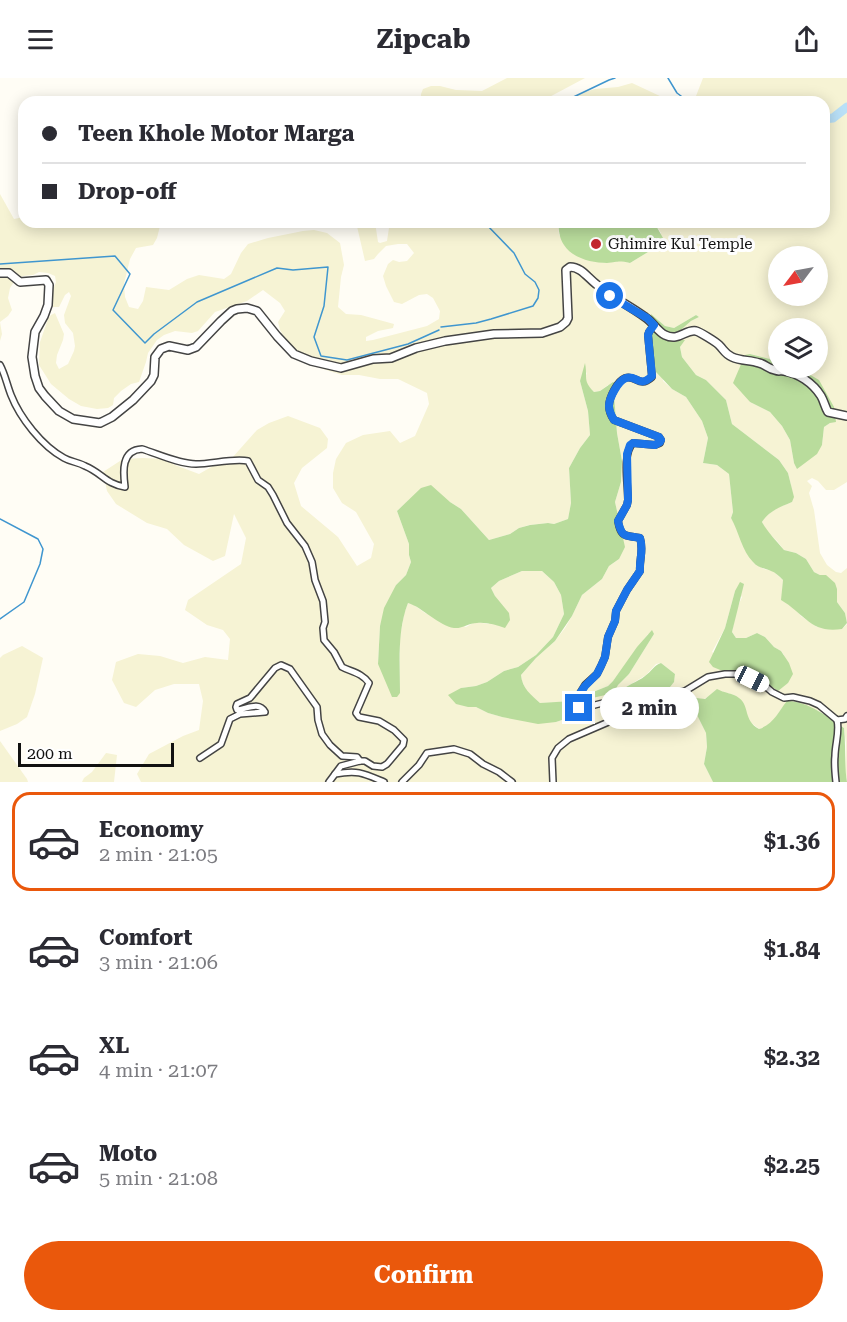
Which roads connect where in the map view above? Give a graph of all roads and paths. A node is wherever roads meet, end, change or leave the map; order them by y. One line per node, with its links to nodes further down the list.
1 (0, 273): 2 (street)
2 (654, 325): 4 (street); 5 (street)
3 (0, 365): 9 (street)
4 (847, 416)
5 (685, 691): 7 (street); 15 (street)
6 (847, 716): 7 (street)
7 (837, 720): 16 (street)
8 (200, 758): 9 (street)
9 (360, 761): 10 (street)
10 (335, 774): 11 (street); 12 (street)
11 (329, 782)
12 (384, 782)
13 (402, 782): 14 (street)
14 (513, 782)
15 (553, 782)
16 (836, 782)

